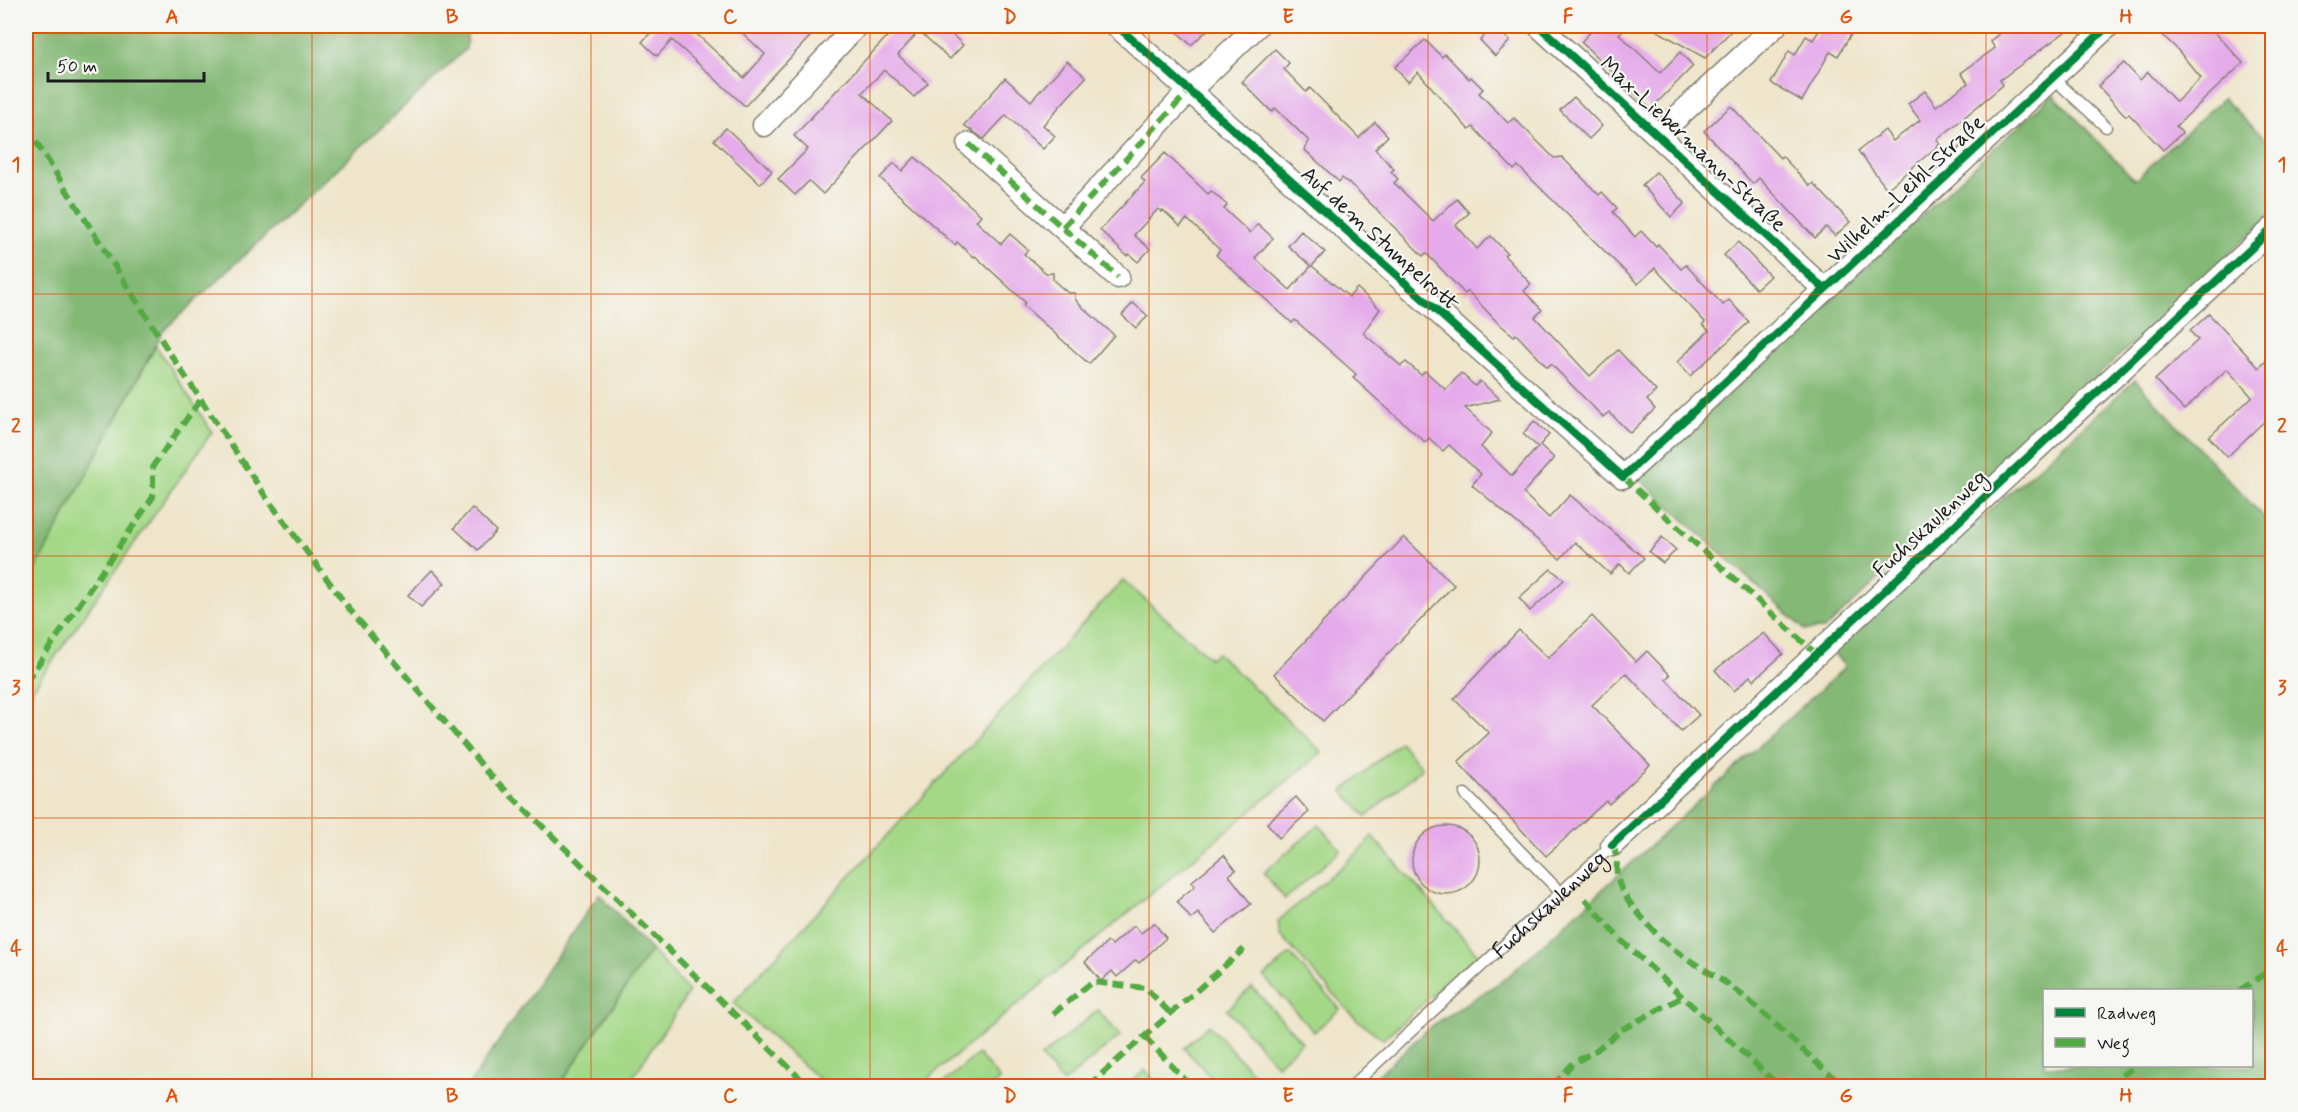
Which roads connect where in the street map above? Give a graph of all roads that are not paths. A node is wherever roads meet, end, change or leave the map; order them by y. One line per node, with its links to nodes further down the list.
1 (856, 26): 9 (street)
2 (1117, 26): 8 (street, Auf dem Stumpelrott)
3 (1257, 26): 8 (street)
4 (1775, 26): 11 (street)
5 (2108, 26): 7 (street, Wilhelm-Leibl-Straße)
6 (1549, 28): 11 (street, Max-Liebermann-Straße)
7 (2052, 77): 10 (lane); 16 (street, Wilhelm-Leibl-Straße)
8 (1189, 91): 13 (street); 17 (street, Auf dem Stumpelrott)
9 (764, 125)
10 (2106, 127)
11 (1658, 135): 16 (street, Max-Liebermann-Straße)
12 (969, 144): 13 (street)
13 (1063, 227): 15 (street)
14 (2272, 230): 19 (street, Fuchskaulenweg)
15 (1118, 277)
16 (1824, 288): 17 (street, Wilhelm-Leibl-Straße)
17 (1623, 477)
18 (1465, 794): 20 (lane)
19 (1612, 845): 20 (lane, Fuchskaulenweg)
20 (1561, 893): 21 (lane, Fuchskaulenweg)
21 (1352, 1086)

